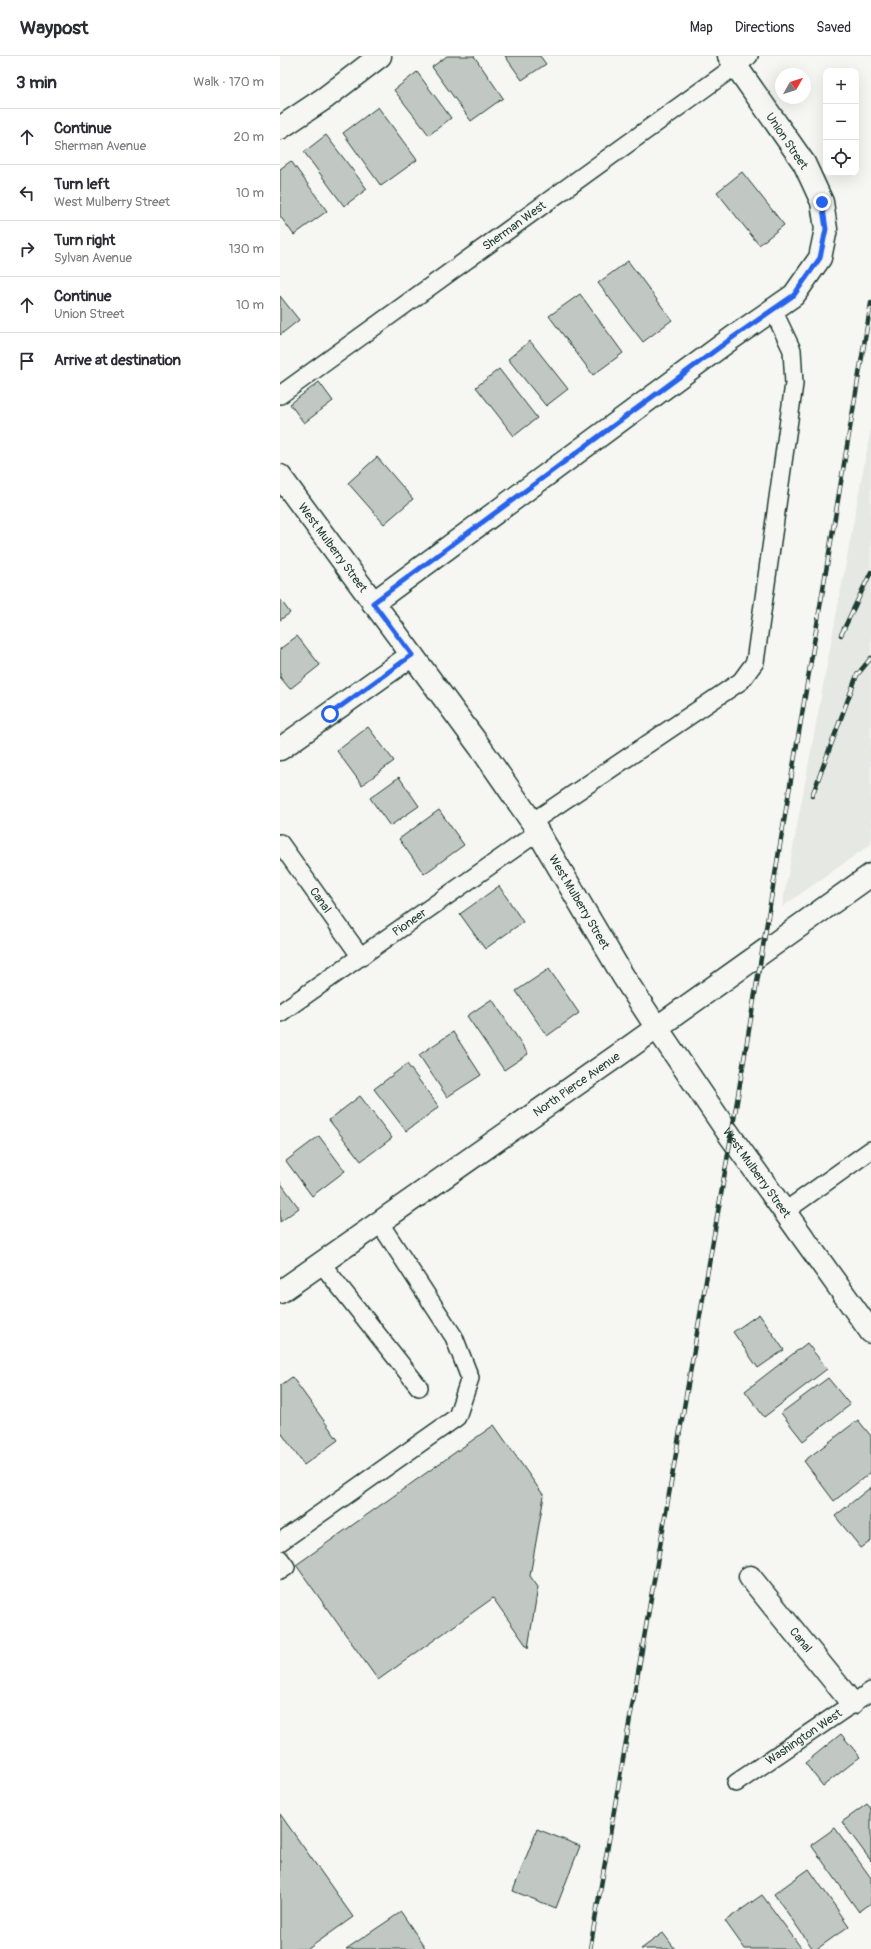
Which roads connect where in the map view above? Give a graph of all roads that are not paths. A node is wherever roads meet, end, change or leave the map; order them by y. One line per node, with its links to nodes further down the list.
1 (380, 56): 3 (street)
2 (738, 59): 4 (street, Union Street); 5 (lane, Sherman West)
3 (280, 128)
4 (773, 310): 7 (street); 10 (lane, Pioneer)
5 (280, 395)
6 (280, 476): 7 (street, West Mulberry Street)
7 (373, 603): 8 (street, West Mulberry Street)
8 (412, 655): 9 (street); 10 (street, West Mulberry Street)
9 (280, 749)
10 (535, 827): 13 (lane, Pioneer); 15 (street, West Mulberry Street)
11 (280, 844): 13 (lane, Canal)
12 (871, 875): 15 (street, North Pierce Avenue)
13 (360, 957): 14 (lane, Pioneer)
14 (280, 1013)
15 (657, 1028): 17 (street, West Mulberry Street); 18 (street, North Pierce Avenue)
16 (871, 1150): 17 (lane)
17 (784, 1212): 21 (street, West Mulberry Street)
18 (378, 1222): 19 (street, North Pierce Avenue); 23 (lane)
19 (321, 1263): 20 (street, North Pierce Avenue); 22 (lane)
20 (280, 1292)
21 (871, 1332)
22 (419, 1387)
23 (280, 1542)
24 (750, 1577): 26 (street, Canal)
25 (871, 1691): 26 (lane, Washington West)
26 (852, 1703): 27 (lane, Washington West)
27 (736, 1783)

